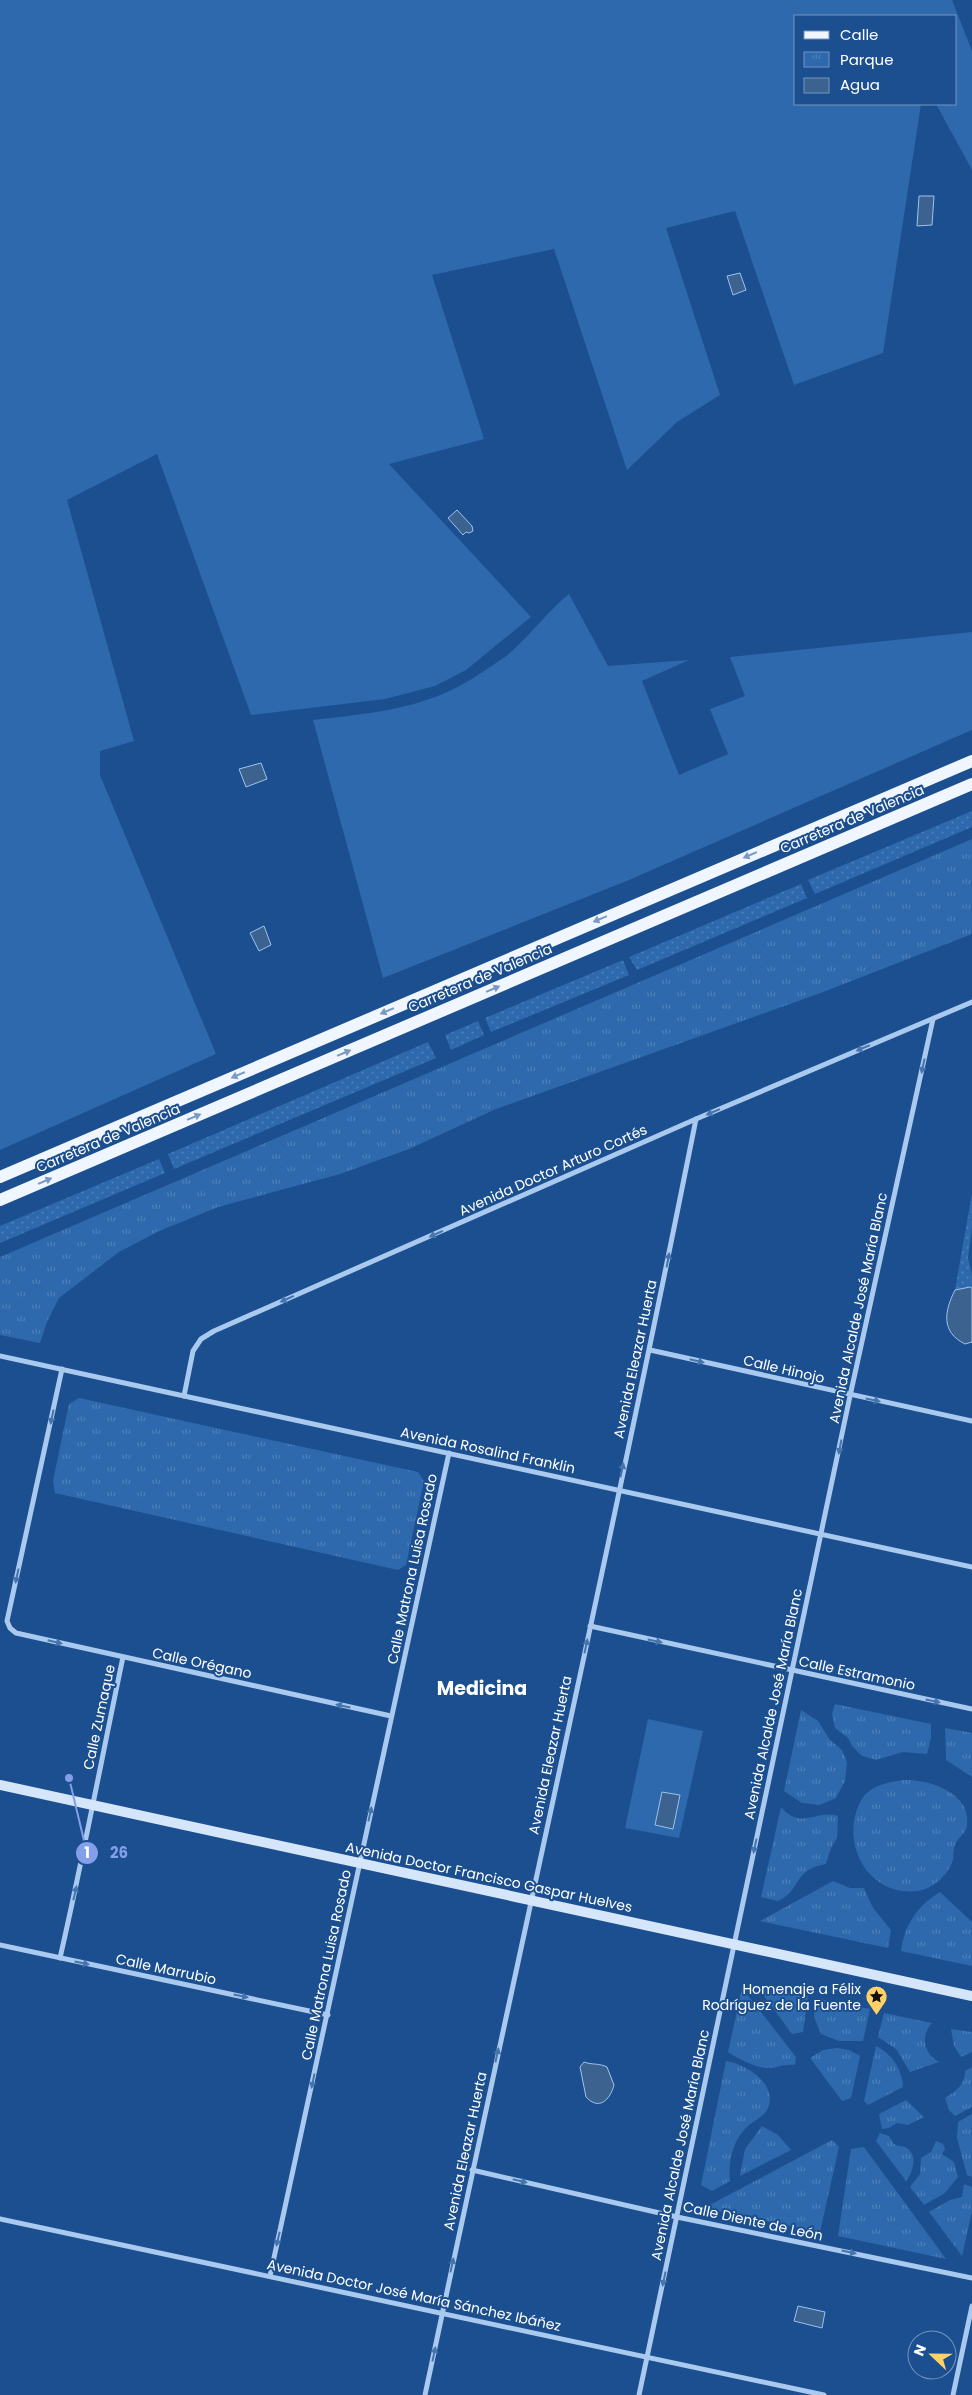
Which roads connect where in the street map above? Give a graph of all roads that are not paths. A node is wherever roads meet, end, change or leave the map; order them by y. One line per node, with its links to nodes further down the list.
1 (972, 761): 6 (main road, Carretera de Valencia, one-way to 6)
2 (972, 784): 7 (main road, Carretera de Valencia, one-way to 2)
3 (972, 1002): 4 (street, Avenida Doctor Arturo Cortés)
4 (933, 1019): 5 (street, Avenida Doctor Arturo Cortés, one-way to 5); 12 (street, Avenida Alcalde José María Blanc, one-way to 12)
5 (696, 1119): 8 (street, Avenida Eleazar Huerta, one-way to 5); 11 (street, Avenida Doctor Arturo Cortés, one-way to 11)
6 (0, 1177)
7 (0, 1200)
8 (650, 1350): 12 (street, Calle Hinojo, one-way to 12); 15 (street, Avenida Eleazar Huerta, one-way to 8)
9 (0, 1356): 10 (street, Avenida Rosalind Franklin)
10 (62, 1370): 11 (street, Avenida Rosalind Franklin); 19 (street, Calle Orégano, one-way to 19)
11 (184, 1396): 14 (street, Avenida Rosalind Franklin)
12 (850, 1396): 13 (street, Calle Hinojo, one-way to 13); 16 (street, Avenida Alcalde José María Blanc, one-way to 16)
13 (972, 1421)
14 (449, 1453): 15 (street, Avenida Rosalind Franklin); 22 (street, Calle Matrona Luisa Rosado)
15 (618, 1490): 16 (street, Avenida Rosalind Franklin); 18 (street, Avenida Eleazar Huerta)
16 (822, 1534): 17 (street, Avenida Rosalind Franklin); 20 (street, Avenida Alcalde José María Blanc)
17 (972, 1566)
18 (590, 1626): 20 (street, Calle Estramonio, one-way to 20); 26 (street, Avenida Eleazar Huerta, one-way to 18)
19 (123, 1657): 22 (street, Calle Orégano, one-way to 19); 24 (street, Calle Zumaque)
20 (791, 1671): 21 (street, Calle Estramonio, one-way to 21); 28 (street, Avenida Alcalde José María Blanc, one-way to 28)
21 (972, 1710)
22 (391, 1716): 25 (street, Calle Matrona Luisa Rosado, one-way to 22)
23 (0, 1784): 24 (street, Avenida Doctor Francisco Gaspar Huelves)
24 (92, 1805): 25 (street, Avenida Doctor Francisco Gaspar Huelves); 29 (street, Calle Zumaque, one-way to 24)
25 (359, 1862): 26 (street, Avenida Doctor Francisco Gaspar Huelves); 31 (street, Calle Matrona Luisa Rosado)
26 (530, 1899): 28 (street, Avenida Doctor Francisco Gaspar Huelves); 32 (street, Avenida Eleazar Huerta, one-way to 26)
27 (0, 1945): 29 (street, Calle Marrubio)
28 (734, 1945): 30 (street, Avenida Doctor Francisco Gaspar Huelves); 33 (street, Avenida Alcalde José María Blanc)
29 (60, 1958): 31 (street, Calle Marrubio, one-way to 31)
30 (972, 1996)
31 (328, 2014): 35 (street, Calle Matrona Luisa Rosado, one-way to 35)
32 (472, 2170): 33 (street, Calle Diente de León, one-way to 33); 38 (street, Avenida Eleazar Huerta, one-way to 32)
33 (677, 2216): 36 (street, Calle Diente de León, one-way to 36); 39 (street, Avenida Alcalde José María Blanc, one-way to 39)
34 (0, 2219): 35 (street, Avenida Doctor José María Sánchez Ibáñez)
35 (270, 2276): 38 (street, Avenida Doctor José María Sánchez Ibáñez)
36 (972, 2278)
37 (972, 2306): 43 (street)
38 (442, 2313): 39 (street, Avenida Doctor José María Sánchez Ibáñez); 40 (street, Avenida Eleazar Huerta, one-way to 38)
39 (647, 2356): 41 (street, Avenida Alcalde José María Blanc); 42 (street, Avenida Doctor José María Sánchez Ibáñez)
40 (425, 2395)
41 (639, 2395)
42 (824, 2395)
43 (953, 2395)

